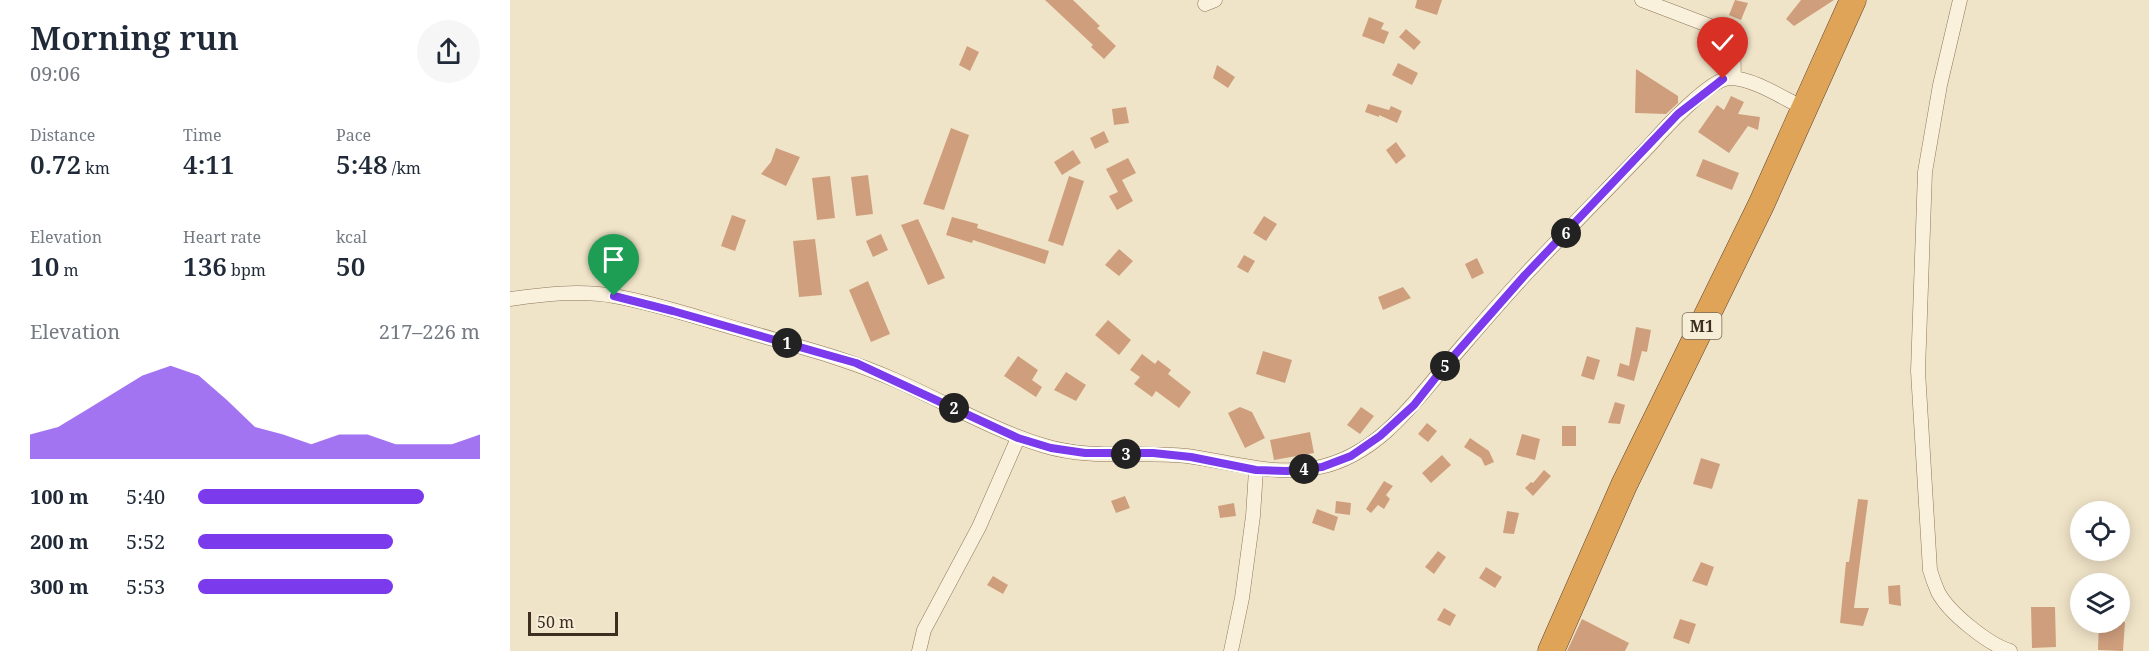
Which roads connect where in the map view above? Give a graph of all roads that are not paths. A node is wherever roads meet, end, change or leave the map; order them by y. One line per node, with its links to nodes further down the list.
1 (1642, 0): 4 (street)
2 (1853, 0): 5 (highway, M1)
3 (1960, 0): 12 (street)
4 (1734, 78): 5 (street); 8 (street)
5 (1805, 109): 11 (highway, M1)
6 (510, 299): 7 (street)
7 (1018, 438): 8 (street); 9 (street)
8 (1256, 470): 10 (street)
9 (919, 651)
10 (1231, 651)
11 (1551, 651)
12 (2010, 651)

